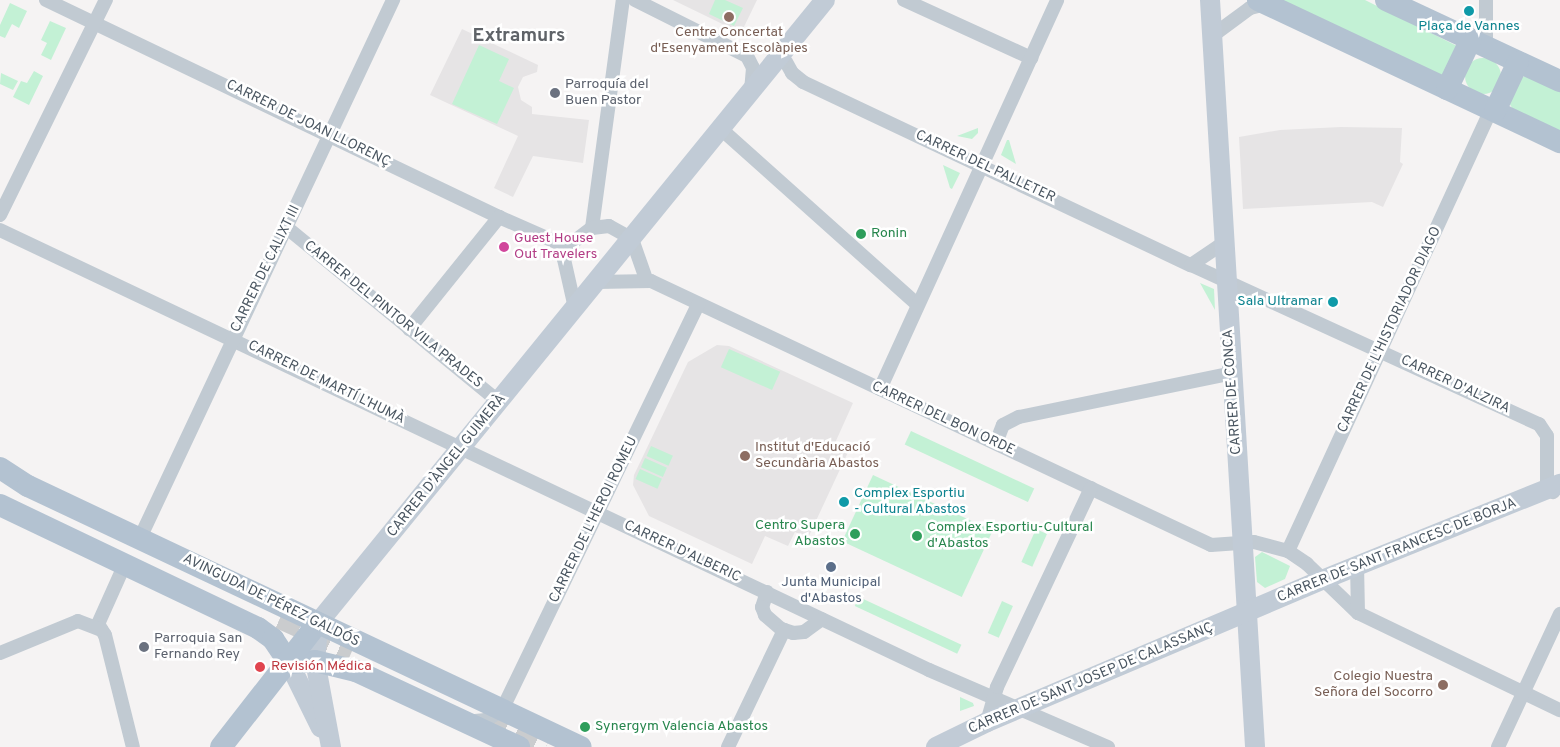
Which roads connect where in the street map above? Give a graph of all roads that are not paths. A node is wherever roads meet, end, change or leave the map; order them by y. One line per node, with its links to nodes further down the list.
1 (46, 0): 14 (street, CARRER DE JOAN LLORENÇ)
2 (106, 0): 14 (street)
3 (623, 0): 31 (street)
4 (635, 0): 22 (street)
5 (825, 0): 22 (main road, CARRER D'ÀNGEL GUIMERÀ)
6 (837, 0): 18 (main road, CARRER D'ÀNGEL GUIMERÀ)
7 (904, 0): 17 (street)
8 (1058, 0): 17 (street)
9 (1210, 0): 15 (main road, CARRER DE CONCA)
10 (1386, 0): 16 (main road)
11 (1486, 0): 16 (street)
12 (391, 1): 25 (street, CARRER DE CALIXT III)
13 (1262, 2): 15 (street); 21 (main road)
14 (93, 22): 25 (street, CARRER DE JOAN LLORENÇ); 28 (street)
15 (1212, 36): 34 (main road, CARRER DE CONCA)
16 (1478, 43): 19 (main road); 21 (main road)
17 (1031, 58): 27 (street)
18 (786, 62): 22 (main road, CARRER D'ÀNGEL GUIMERÀ); 27 (street, CARRER DEL PALLETER)
19 (1518, 62): 20 (main road); 23 (main road)
20 (1560, 81)
21 (1448, 89): 23 (main road)
22 (751, 93): 24 (main road, CARRER D'ÀNGEL GUIMERÀ)
23 (1493, 110): 26 (main road); 45 (street, CARRER DE L'HISTORIADOR DIAGO)
24 (721, 129): 33 (main road, CARRER D'ÀNGEL GUIMERÀ); 41 (street)
25 (330, 135): 29 (street, CARRER DE JOAN LLORENÇ); 30 (street, CARRER DE CALIXT III)
26 (1560, 142)
27 (981, 165): 36 (street, CARRER DEL PALLETER); 41 (street)
28 (0, 214)
29 (499, 217): 35 (street, CARRER DE JOAN LLORENÇ); 43 (street)
30 (286, 228): 43 (street, CARRER DEL PINTOR VILA PRADES); 44 (street, CARRER DE CALIXT III)
31 (592, 228): 33 (street); 35 (street)
32 (0, 230): 44 (street, CARRER DE MARTÍ L’HUMÀ)
33 (632, 239): 37 (street); 39 (main road, CARRER D'ÀNGEL GUIMERÀ)
34 (1225, 242): 36 (street); 38 (main road, CARRER DE CONCA)
35 (572, 243): 42 (street)
36 (1191, 265): 38 (street, CARRER DEL PALLETER)
37 (646, 279): 39 (street); 40 (street, CARRER DEL BON ORDE)
38 (1227, 281): 45 (street, CARRER D'ALZIRA); 46 (main road, CARRER DE CONCA)
39 (597, 282): 42 (main road, CARRER D'ÀNGEL GUIMERÀ)
40 (698, 304): 47 (street, CARRER DEL BON ORDE); 57 (street, CARRER DE L'HEROI ROMEU)
41 (917, 304): 47 (street)
42 (575, 308): 48 (main road, CARRER D'ÀNGEL GUIMERÀ)
43 (409, 328): 48 (street, CARRER DEL PINTOR VILA PRADES)
44 (233, 338): 50 (street, CARRER DE MARTÍ L’HUMÀ); 58 (street, CARRER DE CALIXT III)
45 (1380, 351): 54 (street, CARRER D'ALZIRA); 60 (street, CARRER DE L'HISTORIADOR DIAGO)
46 (1233, 373): 49 (street); 59 (main road, CARRER DE CONCA)
47 (880, 389): 49 (street, CARRER DEL BON ORDE)
48 (499, 402): 50 (main road, CARRER D'ÀNGEL GUIMERÀ)
49 (996, 443): 53 (street, CARRER DEL BON ORDE)
50 (461, 448): 57 (street, CARRER D'ALBERIC); 69 (main road, CARRER D'ÀNGEL GUIMERÀ)
51 (0, 468): 58 (main road, AVINGUDA DE PÉREZ GALDÓS)
52 (0, 486): 55 (main road, AVINGUDA DE PÉREZ GALDÓS)
53 (1091, 488): 59 (street, CARRER DEL BON ORDE); 77 (street)
54 (1556, 489): 61 (main road, CARRER DE SANT FRANCESC DE BORJA)
55 (0, 493)
56 (0, 505): 62 (main road)
57 (597, 512): 64 (street, CARRER D'ALBERIC); 79 (street, CARRER DE L'HEROI ROMEU)
58 (140, 538): 69 (main road, AVINGUDA DE PÉREZ GALDÓS)
59 (1243, 542): 60 (street, CARRER DEL BON ORDE); 65 (main road, CARRER DE CONCA)
60 (1288, 551): 63 (street)
61 (1357, 565): 63 (main road, CARRER DE SANT FRANCESC DE BORJA); 66 (street)
62 (124, 566): 70 (street); 75 (main road)
63 (1322, 580): 65 (main road, CARRER DE SANT FRANCESC DE BORJA); 66 (street)
64 (767, 592): 68 (street, CARRER D'ALBERIC); 71 (street)
65 (1247, 612): 78 (main road, CARRER DE SANT JOSEP DE CALASSANÇ); 92 (main road, CARRER DE CONCA)
66 (1358, 613): 76 (street)
67 (1560, 614): 76 (street)
68 (822, 619): 71 (street); 77 (street, CARRER D'ALBERIC)
69 (318, 623): 74 (main road); 75 (main road); 79 (main road, AVINGUDA DE PÉREZ GALDÓS)
70 (101, 630): 72 (street); 84 (street)
71 (784, 630): 89 (street)
72 (0, 653)
73 (351, 653): 81 (main road, AVINGUDA DE PÉREZ GALDÓS)
74 (315, 661): 75 (main road, AVINGUDA DE PÉREZ GALDÓS); 81 (main road, AVINGUDA DE PÉREZ GALDÓS); 86 (main road)
75 (289, 663): 85 (main road); 86 (main road)
76 (1523, 693): 80 (street); 93 (street)
77 (994, 697): 78 (street, CARRER D'ALBERIC); 82 (street)
78 (1018, 709): 82 (main road, CARRER DE SANT JOSEP DE CALASSANÇ); 91 (street, CARRER D'ALBERIC)
79 (502, 710): 81 (street); 83 (main road, AVINGUDA DE PÉREZ GALDÓS)
80 (1560, 710)
81 (466, 713): 83 (main road, AVINGUDA DE PÉREZ GALDÓS); 87 (main road, AVINGUDA DE PÉREZ GALDÓS)
82 (986, 722): 90 (main road, CARRER DE SANT JOSEP DE CALASSANÇ)
83 (544, 730): 88 (main road, AVINGUDA DE PÉREZ GALDÓS)
84 (131, 745)
85 (221, 747)
86 (330, 747)
87 (519, 747)
88 (581, 747)
89 (728, 747)
90 (936, 747)
91 (1108, 747)
92 (1255, 747)
93 (1498, 747)

